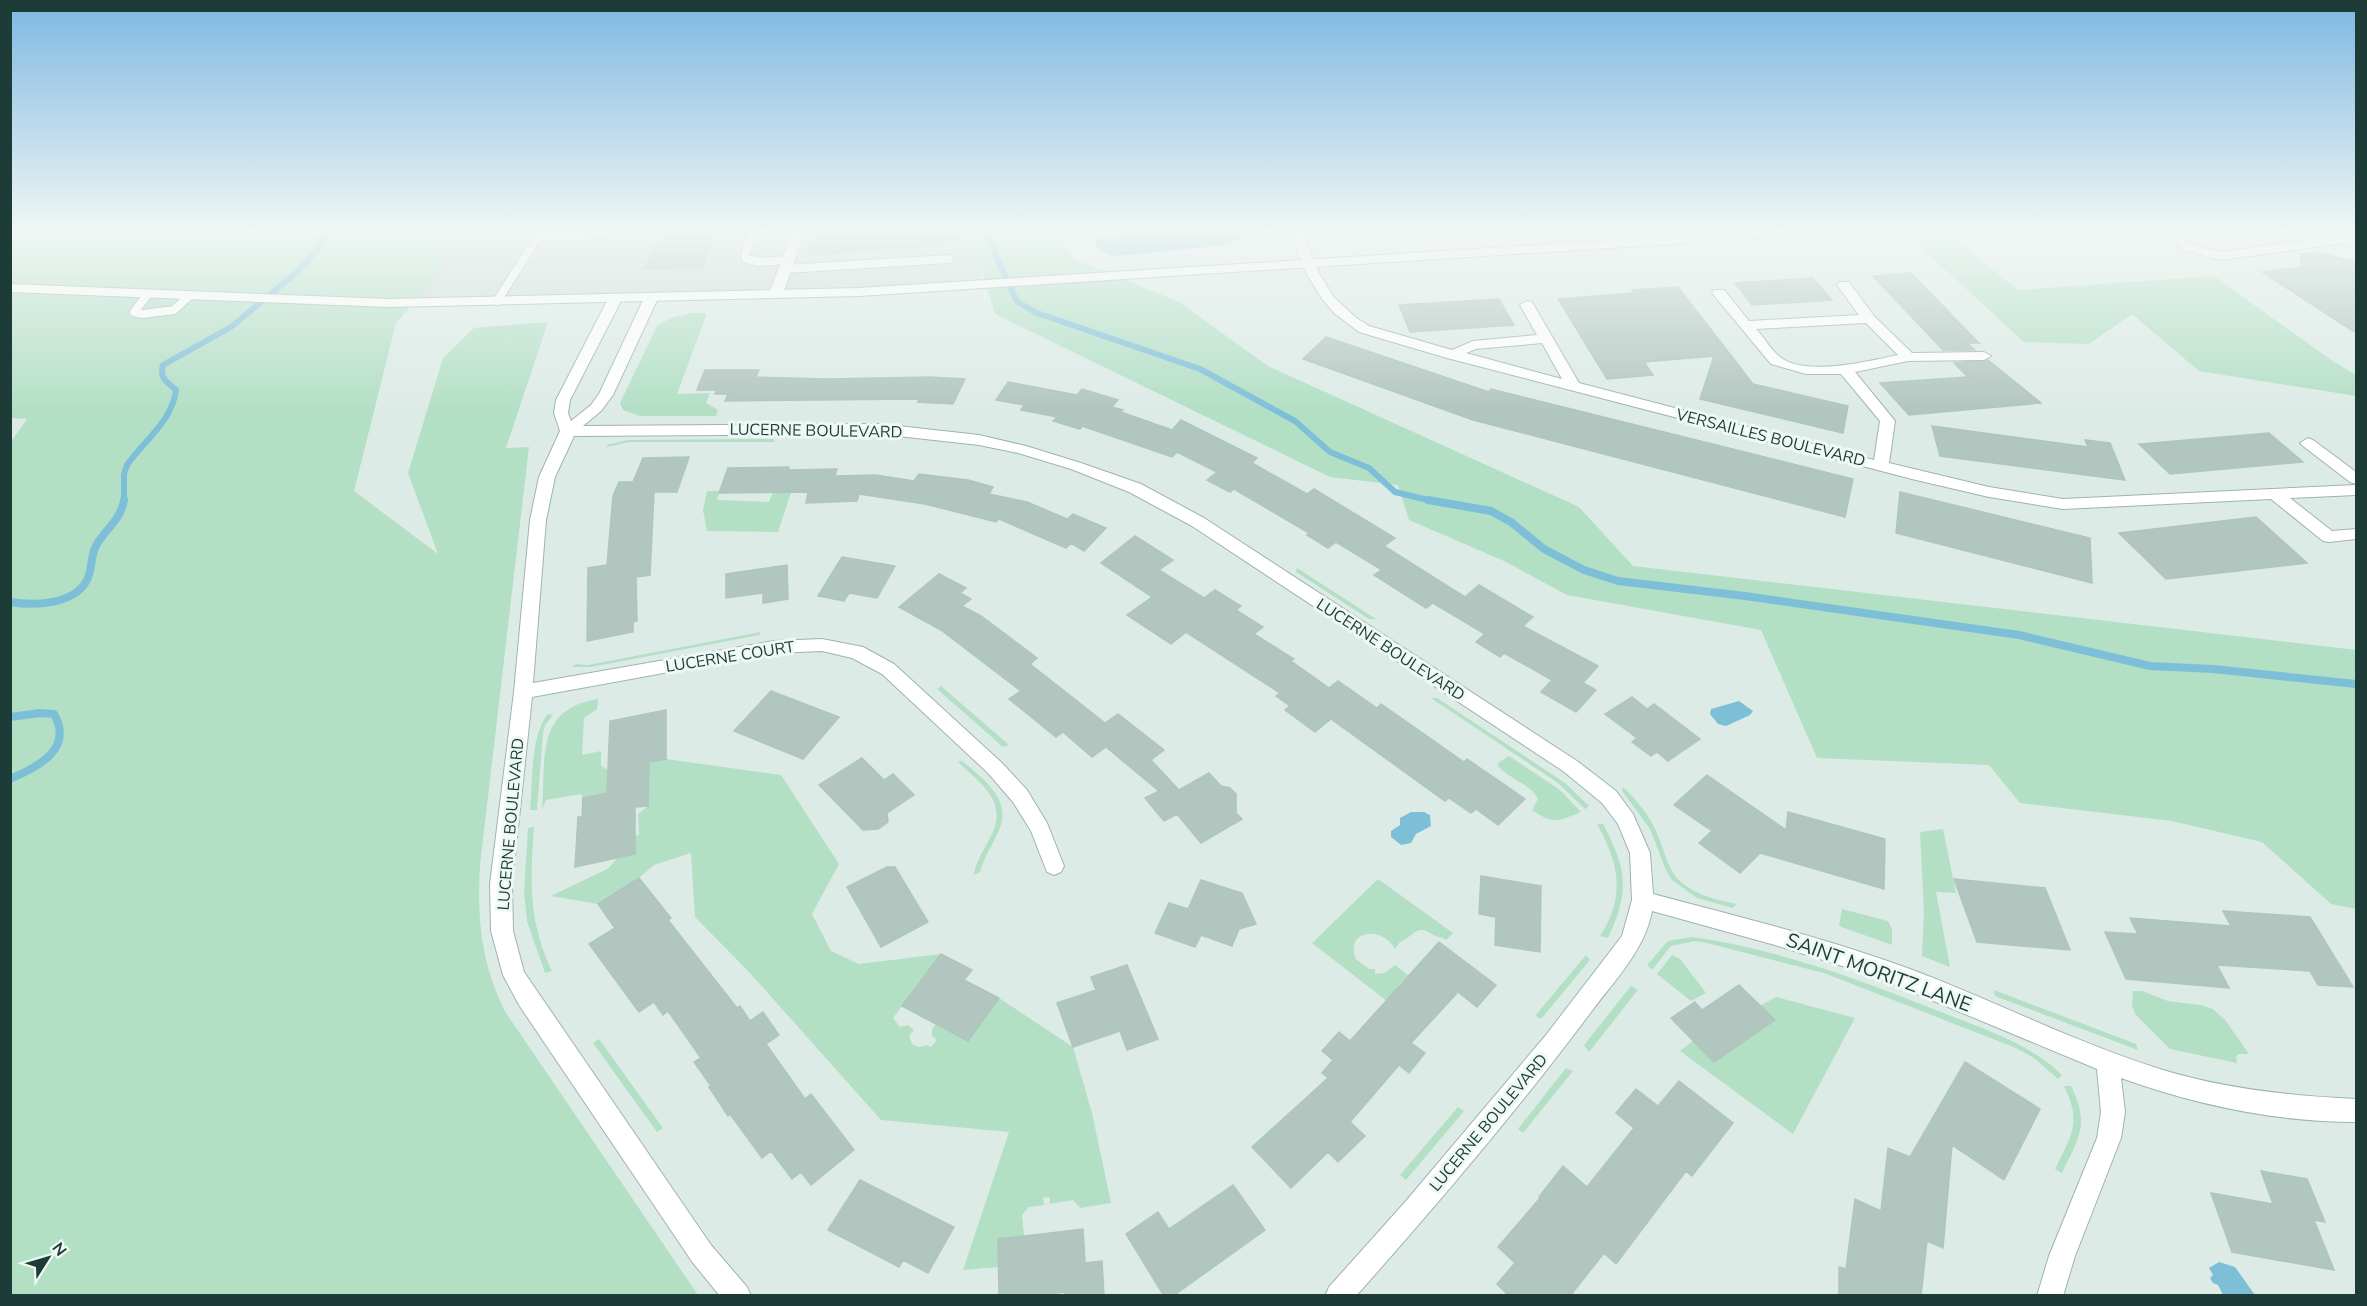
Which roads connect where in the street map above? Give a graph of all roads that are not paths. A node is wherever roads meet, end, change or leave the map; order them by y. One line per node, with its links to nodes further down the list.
1 (55, 290): 8 (street)
2 (504, 290): 13 (lane)
3 (777, 290): 9 (street)
4 (874, 290): 9 (street)
5 (1322, 290): 18 (street, VERSAILLES BOULEVARD)
6 (1848, 290): 15 (street)
7 (1719, 293): 16 (street)
8 (148, 294): 10 (street); 10 (lane)
9 (776, 294): 11 (street)
10 (189, 296): 13 (street)
11 (651, 298): 12 (street); 23 (street, LUCERNE BOULEVARD)
12 (615, 299): 13 (street); 23 (street)
13 (497, 301)
14 (1527, 305): 17 (street)
15 (1869, 319): 16 (street); 20 (street)
16 (1746, 325): 21 (street)
17 (1546, 338): 18 (street); 22 (street)
18 (1452, 355): 22 (street, VERSAILLES BOULEVARD)
19 (1984, 356): 20 (street)
20 (1908, 357): 21 (street)
21 (1845, 370): 25 (street)
22 (1574, 387): 25 (street, VERSAILLES BOULEVARD)
23 (568, 431): 30 (street, LUCERNE BOULEVARD); 32 (street, LUCERNE BOULEVARD)
24 (2308, 443): 26 (street)
25 (1881, 465): 28 (street, VERSAILLES BOULEVARD)
26 (2356, 479)
27 (2356, 490): 28 (street, VERSAILLES BOULEVARD)
28 (2275, 494): 29 (street)
29 (2356, 534)
30 (523, 692): 31 (street, LUCERNE COURT); 35 (street, LUCERNE BOULEVARD)
31 (1054, 866)
32 (1643, 900): 33 (street, SAINT MORITZ LANE); 36 (street, LUCERNE BOULEVARD)
33 (2108, 1062): 34 (street, SAINT MORITZ LANE); 37 (street)
34 (2356, 1111)
35 (738, 1296)
36 (1338, 1296)
37 (2050, 1296)

